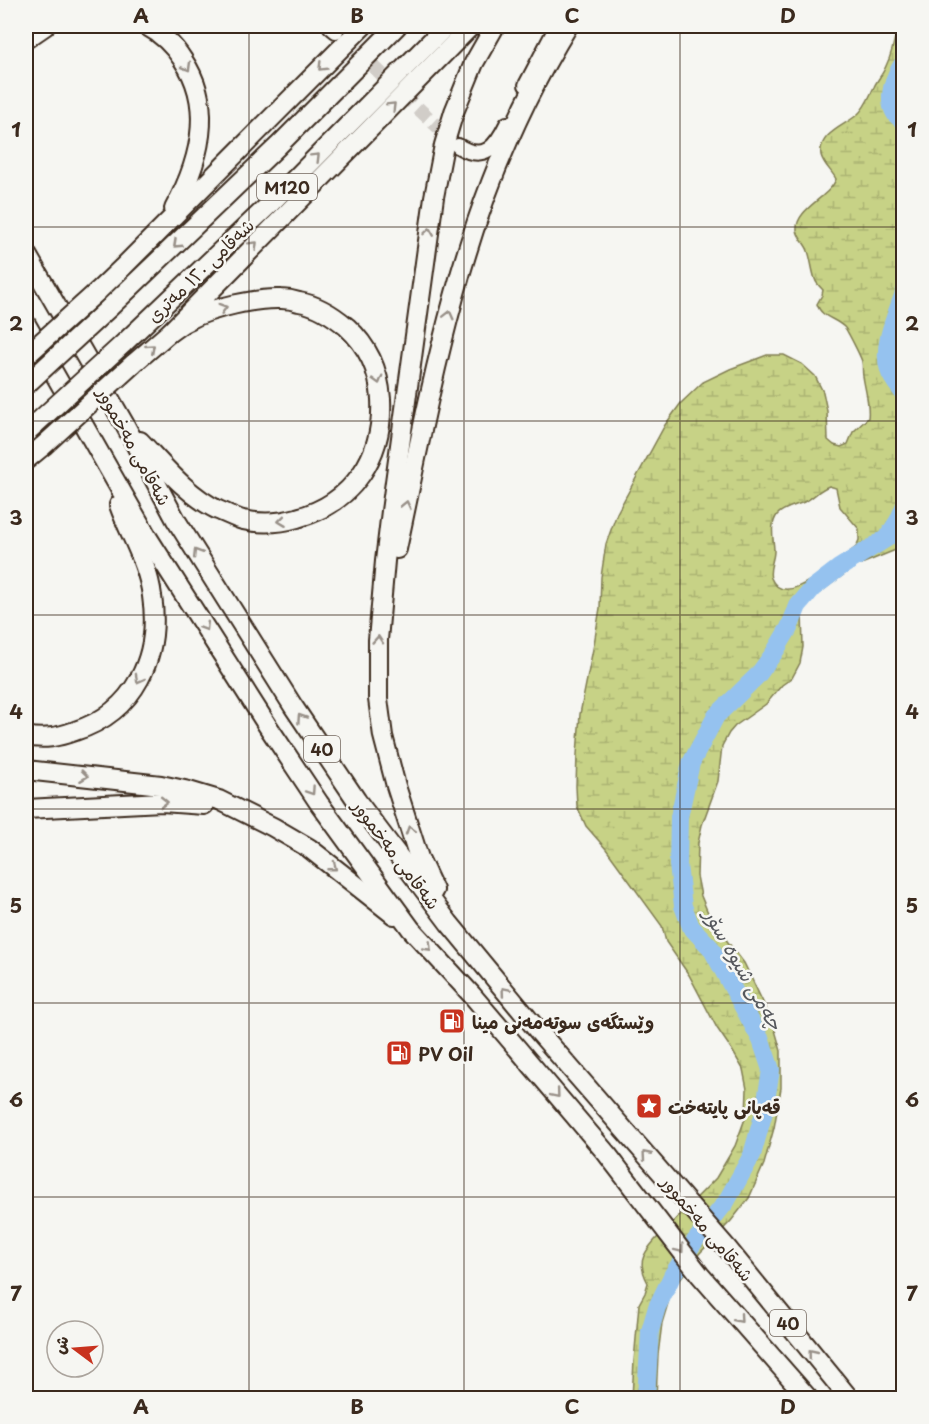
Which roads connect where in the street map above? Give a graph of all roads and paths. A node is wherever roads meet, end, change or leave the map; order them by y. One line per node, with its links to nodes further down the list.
1 (45, 26): 10 (highway)
2 (147, 26): 12 (highway, one-way to 12)
3 (363, 26): 12 (highway, one-way to 12)
4 (397, 26): 17 (highway, شەقامی ١٢٠ مەتری / M120, one-way to 17, bridge)
5 (446, 26): 19 (highway, شەقامی ١٢٠ مەتری / M120, one-way to 5, bridge)
6 (471, 26): 15 (highway, one-way to 6)
7 (495, 26): 24 (highway, one-way to 7)
8 (557, 26): 11 (street)
9 (568, 26): 24 (highway, one-way to 9)
10 (26, 39)
11 (458, 146)
12 (166, 225): 16 (highway, bridge)
13 (26, 253): 18 (highway, شەقامی مەخموور / 40)
14 (26, 324): 21 (highway, شەقامی مەخموور / 40)
15 (170, 332): 18 (highway, one-way to 18); 20 (highway, one-way to 15, bridge)
16 (26, 356)
17 (26, 385)
18 (125, 425): 22 (highway, شەقامی مەخموور / 40)
19 (27, 431)
20 (26, 460)
21 (105, 464): 23 (highway, شەقامی مەخموور / 40); 25 (highway, one-way to 25)
22 (176, 520): 23 (highway); 29 (highway, شەقامی مەخموور / 40, one-way to 22)
23 (148, 538): 30 (highway, شەقامی مەخموور / 40, one-way to 30)
24 (381, 603): 29 (highway, one-way to 24)
25 (26, 736)
26 (26, 770): 28 (highway, one-way to 28)
27 (31, 807): 28 (highway, one-way to 28)
28 (247, 814): 30 (highway, one-way to 30)
29 (449, 923): 32 (highway, شەقامی مەخموور / 40, one-way to 29)
30 (411, 928): 31 (highway, شەقامی مەخموور / 40, one-way to 31)
31 (808, 1398)
32 (849, 1398)

